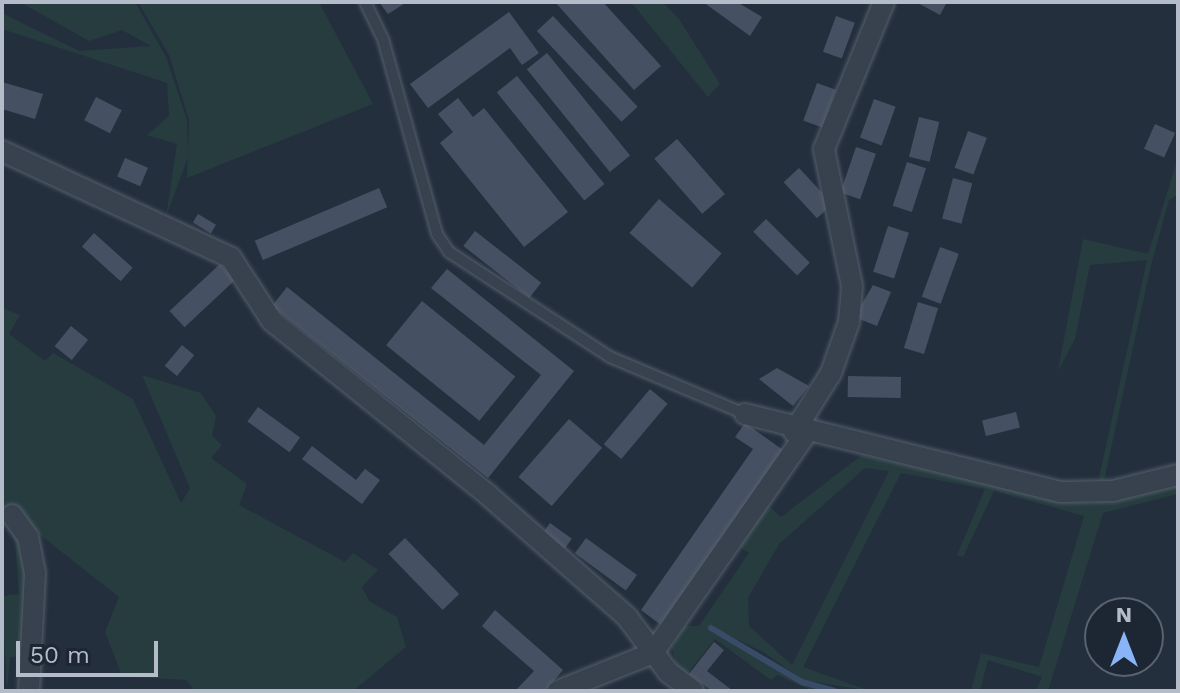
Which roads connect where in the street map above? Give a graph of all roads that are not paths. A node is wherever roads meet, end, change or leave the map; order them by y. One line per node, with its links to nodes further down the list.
1 (365, 2): 4 (lane)
2 (884, 2): 5 (street)
3 (2, 151): 8 (street)
4 (745, 414): 5 (street)
5 (800, 433): 6 (street); 8 (street)
6 (1178, 475)
7 (12, 515): 9 (street)
8 (653, 653): 10 (street); 11 (street)
9 (29, 691)
10 (558, 691)
11 (693, 691)

